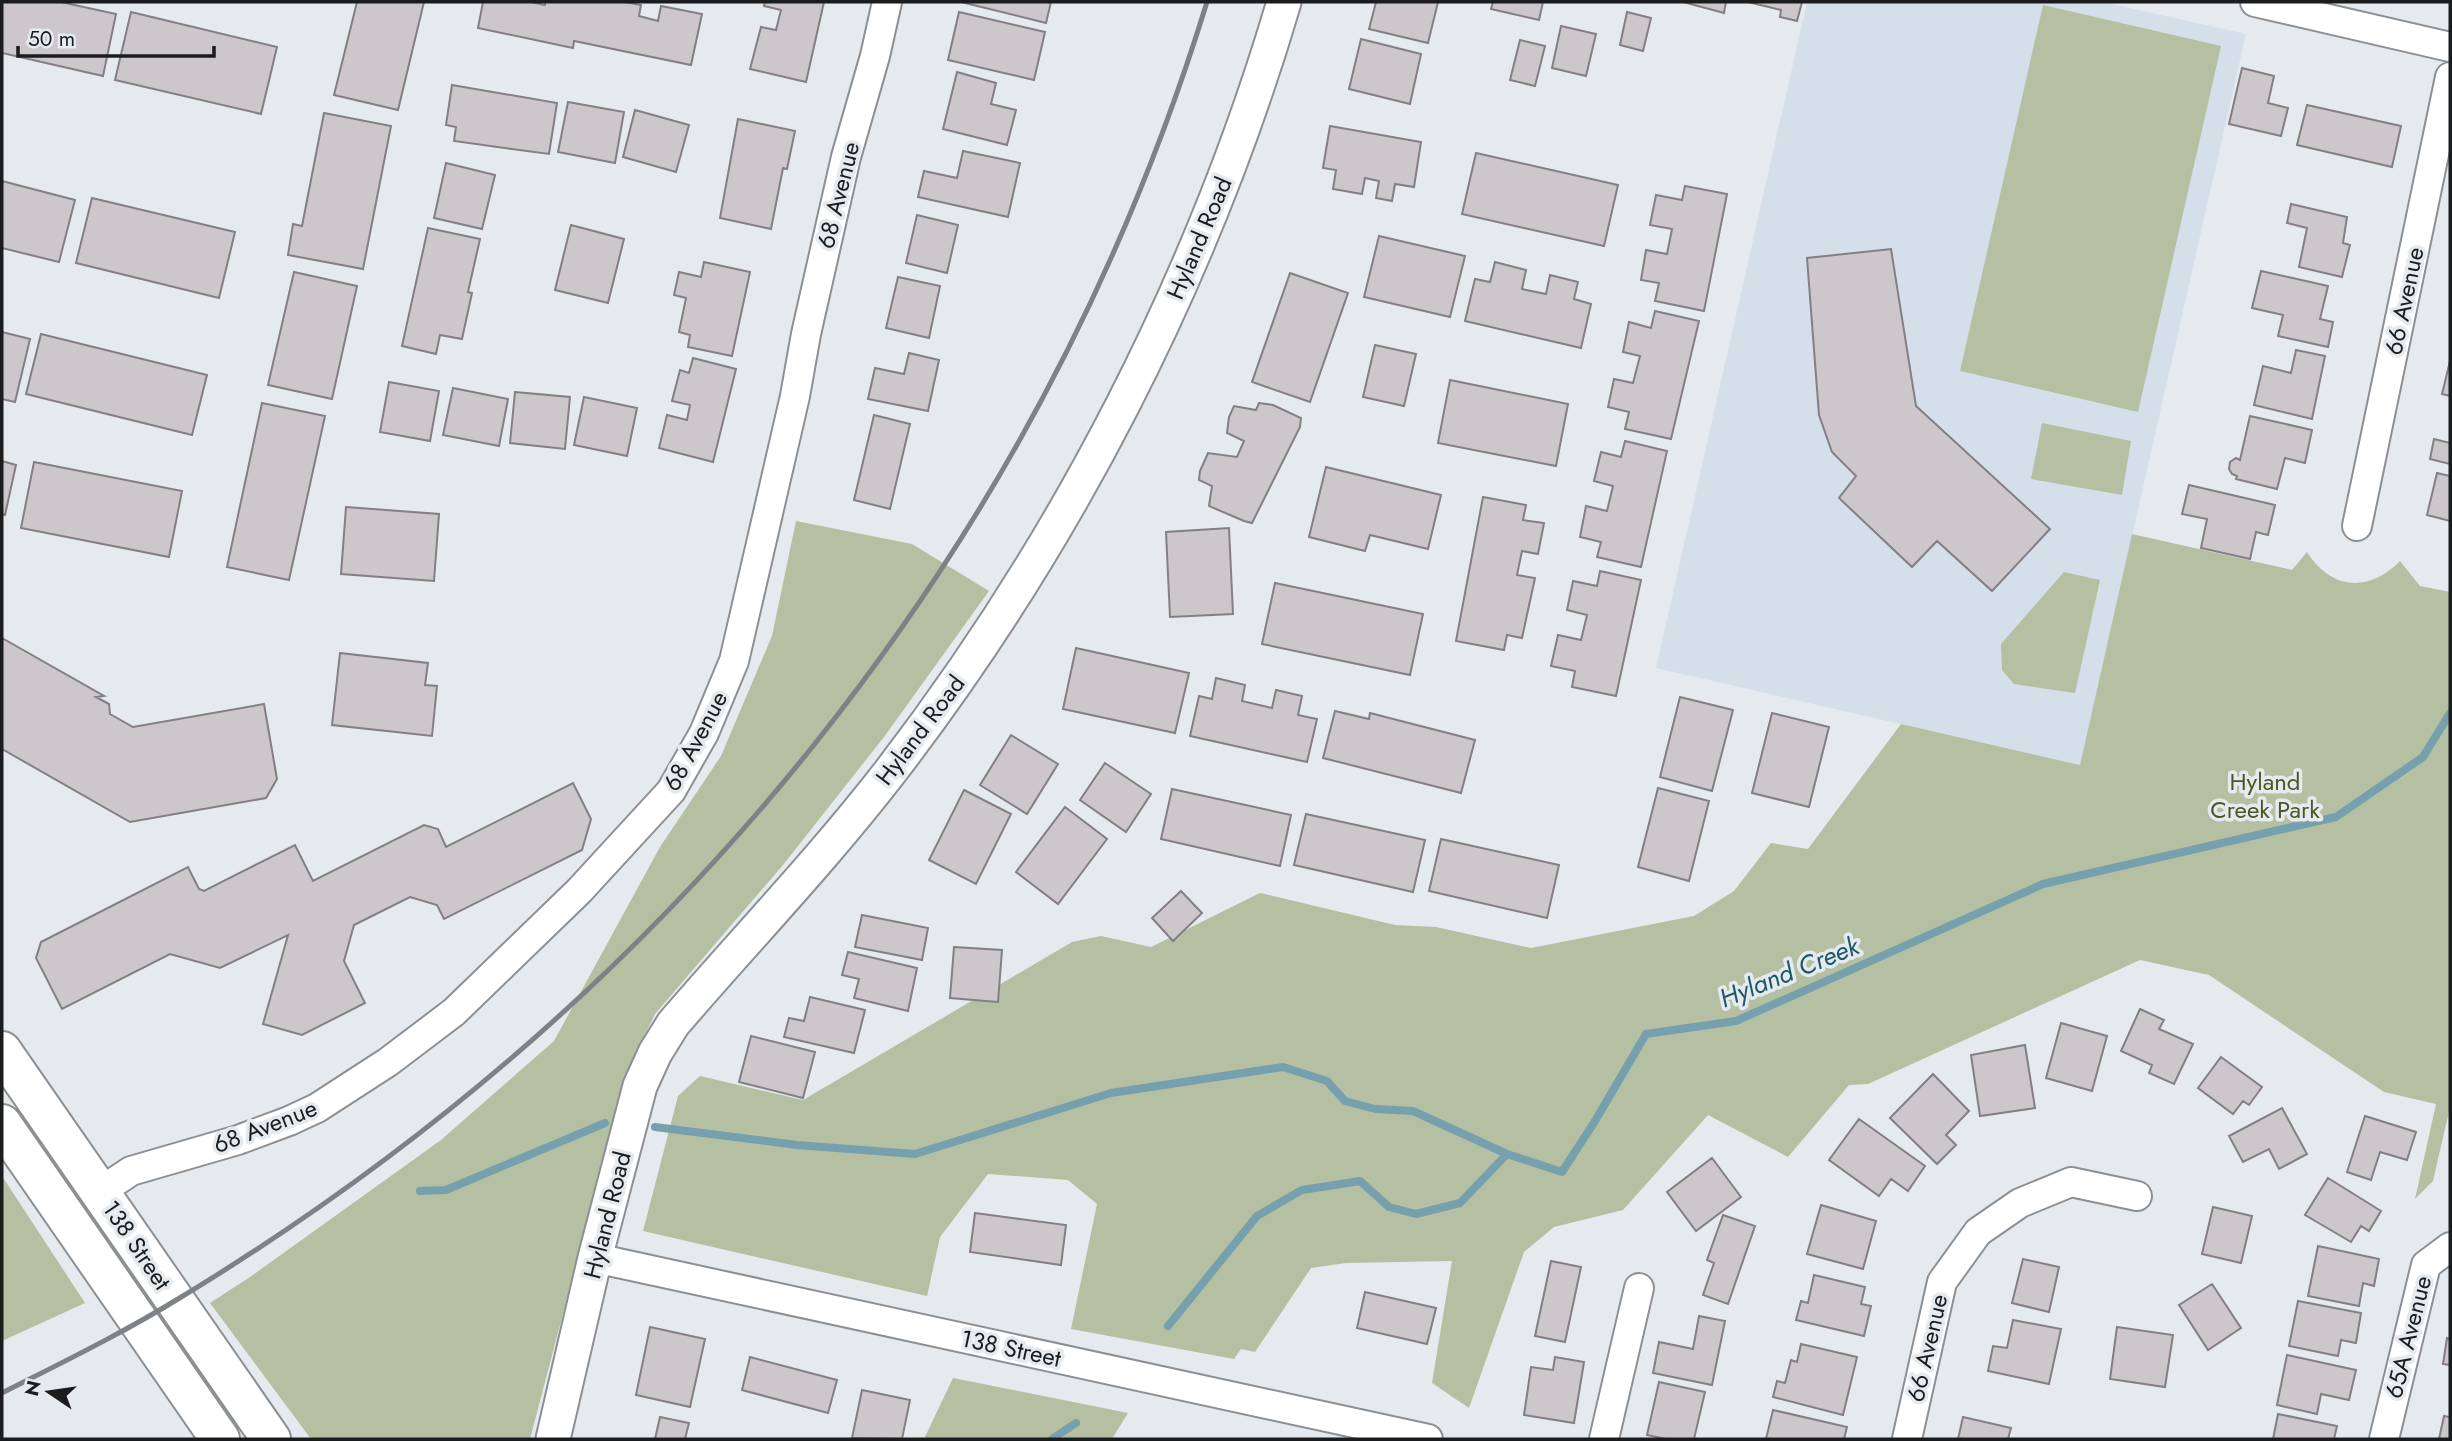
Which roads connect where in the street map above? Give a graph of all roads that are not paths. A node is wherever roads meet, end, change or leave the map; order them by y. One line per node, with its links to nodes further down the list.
1 (887, 2): 9 (street, 68 Avenue)
2 (1284, 2): 12 (street, Hyland Road)
3 (2255, 2): 4 (street)
4 (2450, 47)
5 (2450, 77): 6 (street, 66 Avenue)
6 (2357, 526)
7 (2, 1051): 9 (main road, 138 Street)
8 (2, 1124): 14 (main road, 138 Street)
9 (100, 1191): 15 (main road, 138 Street)
10 (2137, 1196): 19 (street, 66 Avenue)
11 (2450, 1247): 20 (street, 65A Avenue)
12 (595, 1258): 16 (street, Hyland Road); 17 (street, 138 Street)
13 (1639, 1288): 18 (street)
14 (220, 1439)
15 (271, 1439)
16 (553, 1439)
17 (1428, 1439)
18 (1604, 1439)
19 (1907, 1439)
20 (2384, 1439)

